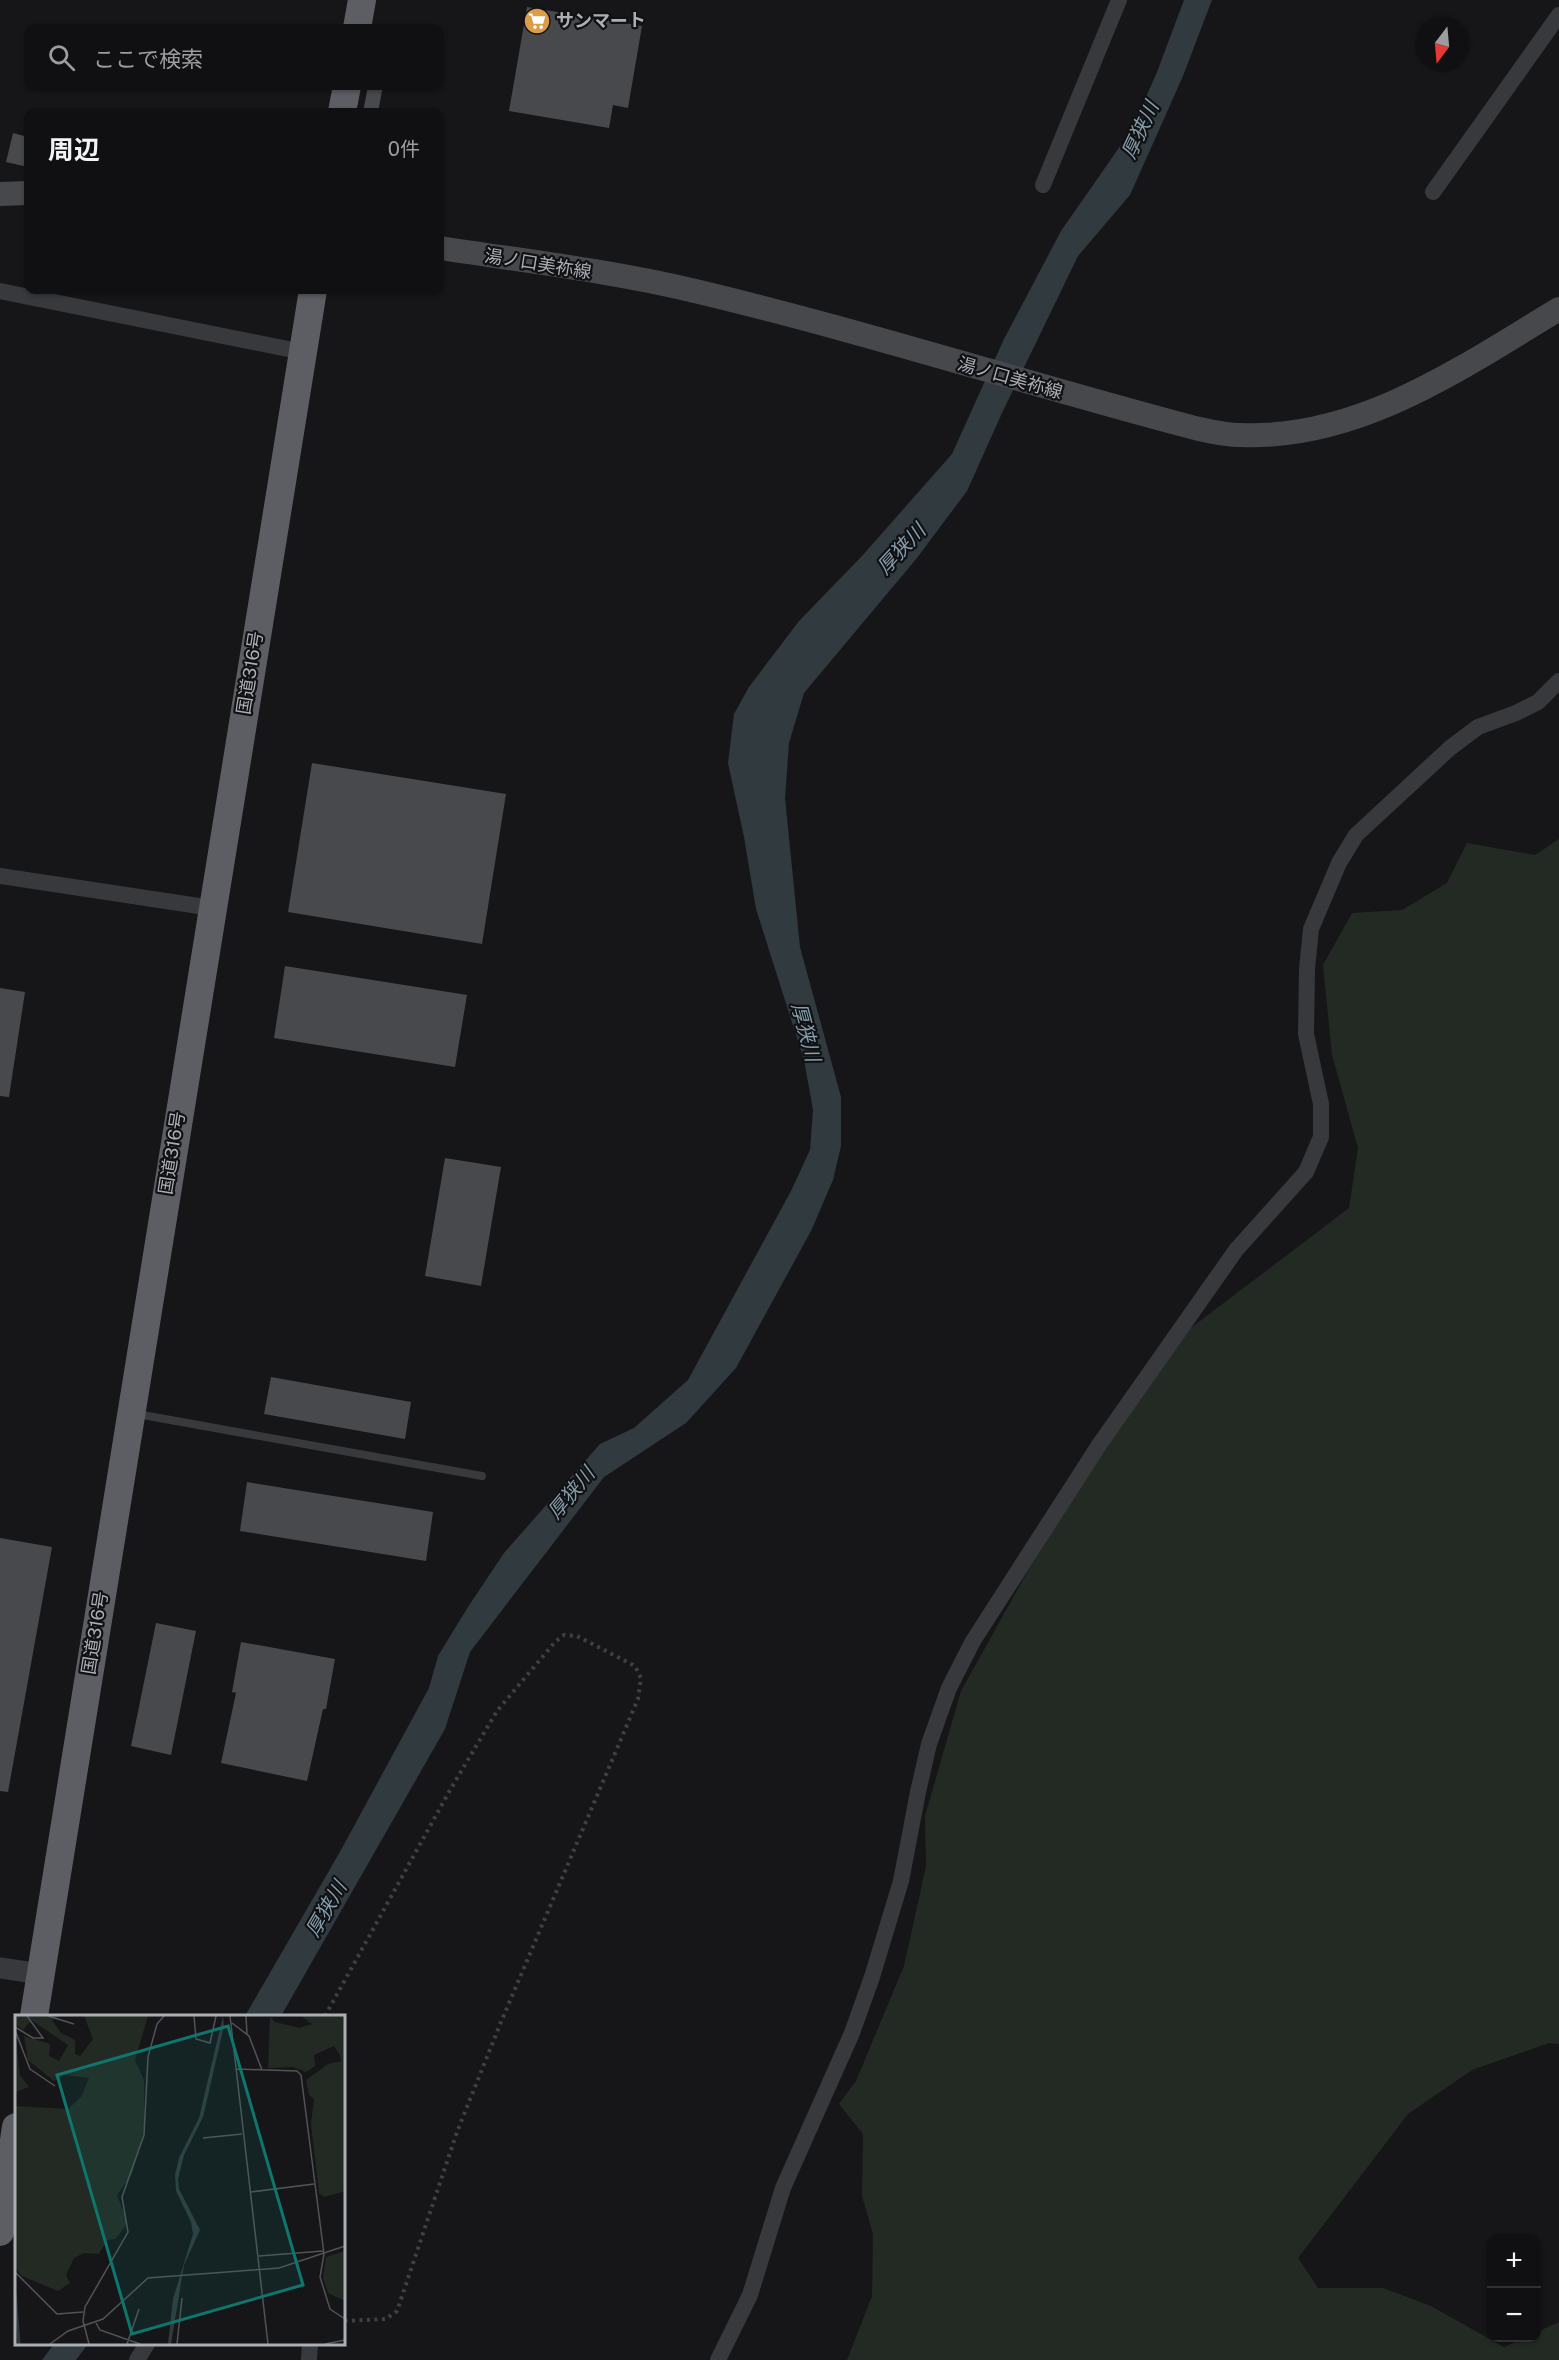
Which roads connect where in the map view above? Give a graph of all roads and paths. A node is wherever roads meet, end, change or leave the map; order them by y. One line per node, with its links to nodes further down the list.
1 (362, 0): 4 (highway)
2 (1119, 0): 7 (street)
3 (1559, 15): 8 (street)
4 (358, 24)
5 (346, 90): 6 (highway)
6 (343, 108)
7 (1042, 185)
8 (1434, 192)
9 (24, 193): 10 (main road)
10 (0, 194)
11 (444, 249): 14 (main road, 湯ノ口美祢線)
12 (0, 291): 15 (street)
13 (312, 294): 15 (highway, 国道316号)
14 (1559, 309)
15 (303, 352): 18 (highway, 国道316号)
16 (1559, 681): 32 (street)
17 (0, 876): 18 (street)
18 (212, 908): 19 (highway, 国道316号)
19 (130, 1413): 20 (lane); 22 (highway, 国道316号)
20 (482, 1476)
21 (0, 1968): 22 (street)
22 (40, 1974): 23 (highway, 国道316号)
23 (34, 2015)
24 (326, 2015): 27 (path)
25 (15, 2134): 26 (highway)
26 (0, 2232)
27 (345, 2321)
28 (146, 2345): 30 (street)
29 (310, 2345): 31 (street)
30 (137, 2360)
31 (309, 2360)
32 (718, 2360)

